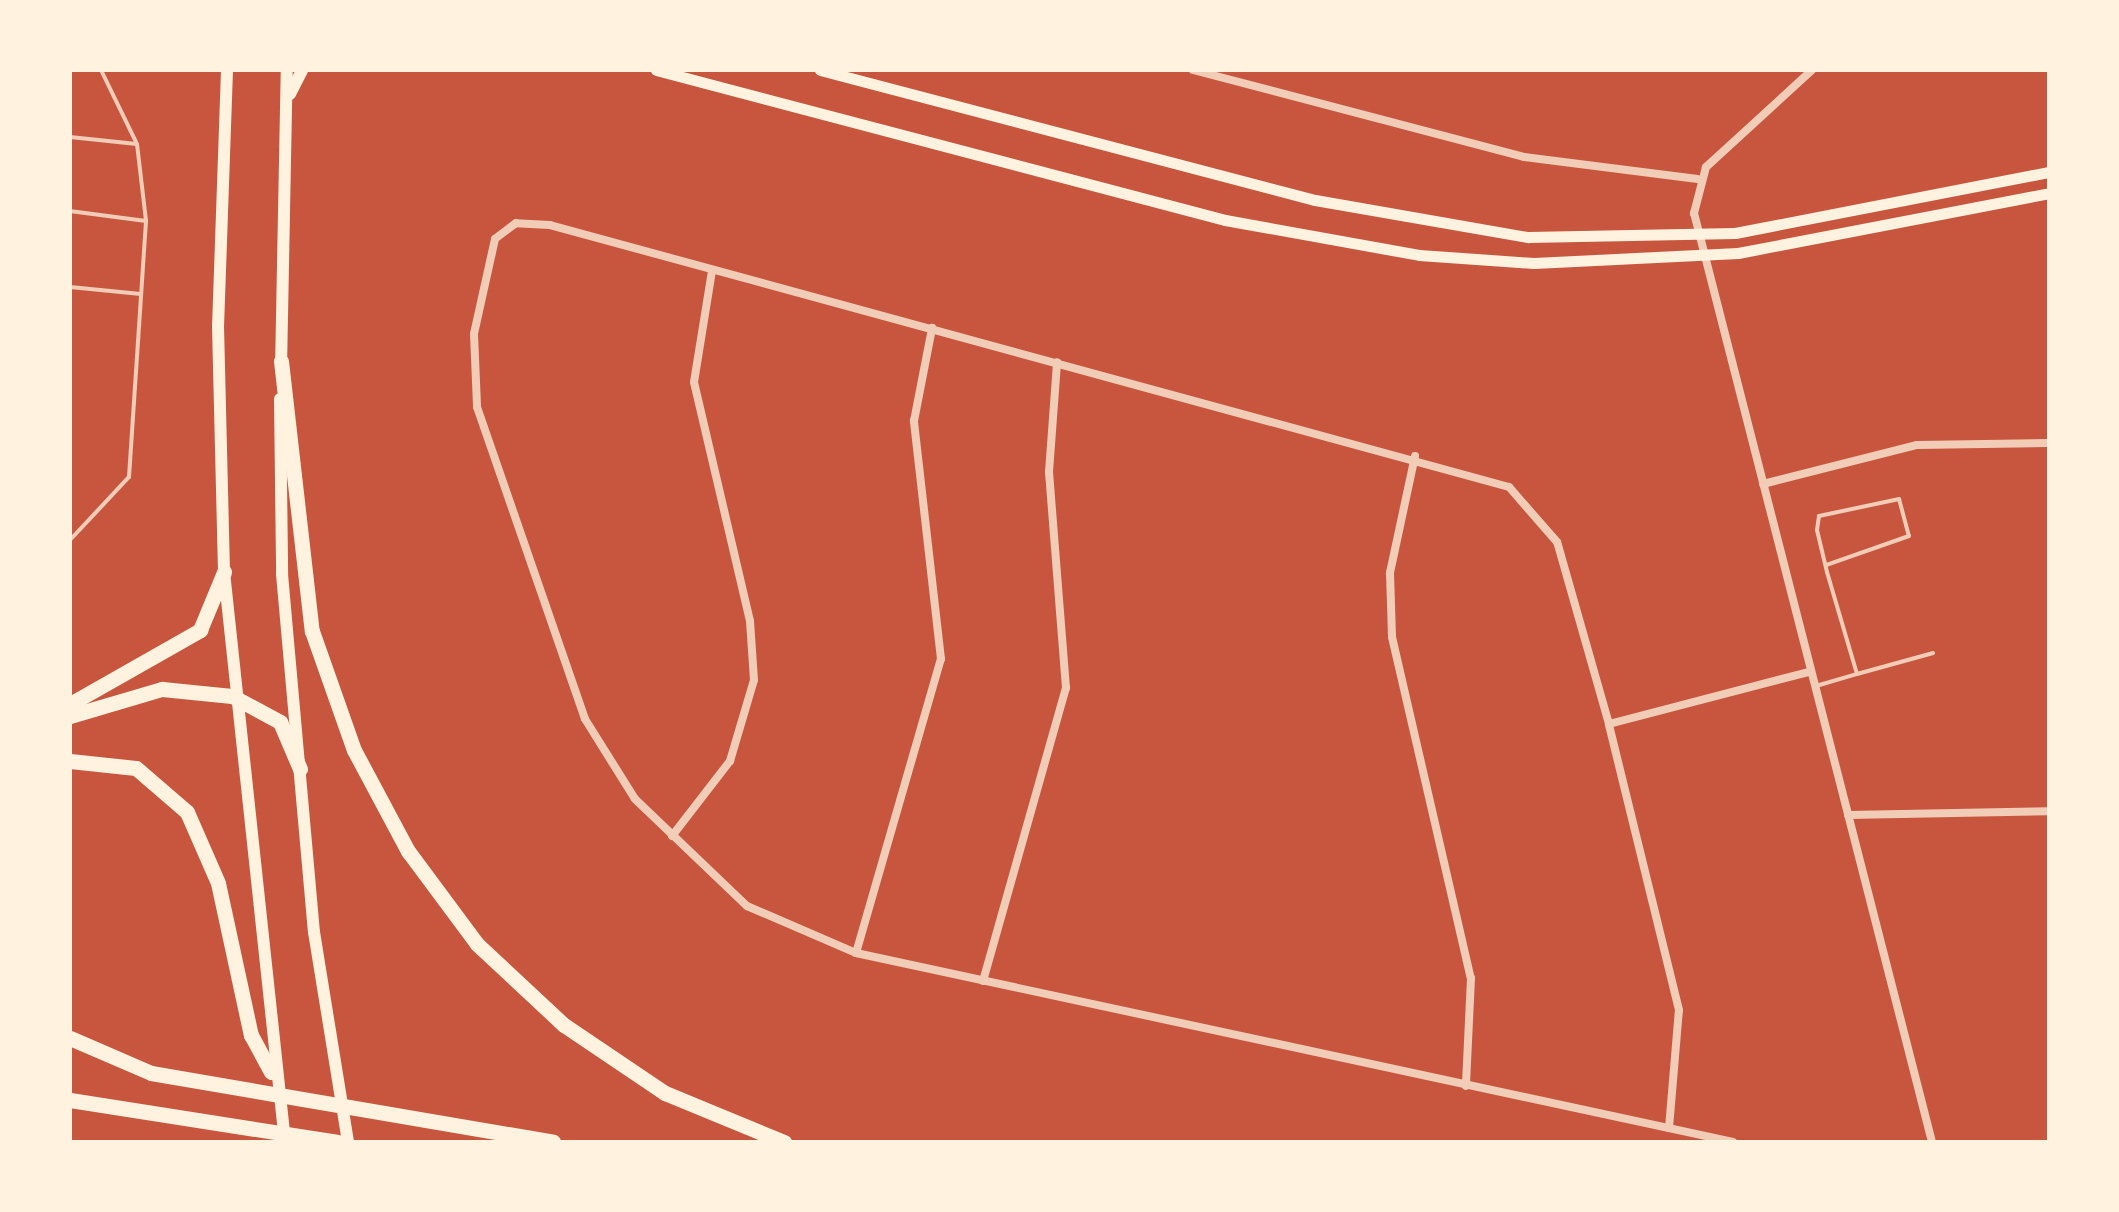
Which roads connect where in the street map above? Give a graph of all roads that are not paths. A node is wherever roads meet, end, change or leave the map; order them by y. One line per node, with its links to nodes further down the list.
1 (101, 70): 11 (lane)
2 (227, 70): 30 (main road)
3 (287, 70): 9 (main road)
4 (302, 70): 9 (main road)
5 (656, 70): 18 (main road)
6 (820, 70): 17 (main road)
7 (1193, 70): 13 (street)
8 (1812, 70): 13 (street)
9 (287, 100): 23 (main road)
10 (70, 137): 11 (lane)
11 (136, 144): 16 (lane)
12 (2049, 172): 17 (main road)
13 (1698, 179): 17 (street)
14 (2049, 193): 18 (main road)
15 (70, 212): 16 (lane)
16 (146, 221): 21 (lane)
17 (1698, 237): 18 (street)
18 (1703, 256): 27 (street)
19 (712, 271): 22 (street); 43 (street); 43 (street)
20 (70, 286): 21 (lane)
21 (141, 294): 28 (lane)
22 (932, 328): 24 (street); 44 (street)
23 (281, 361): 40 (main road); 56 (highway)
24 (1057, 362): 26 (street); 45 (street)
25 (2049, 442): 27 (street)
26 (1415, 456): 38 (street); 49 (street)
27 (1762, 484): 32 (street)
28 (70, 540)
29 (1826, 565): 29 (lane); 33 (lane)
30 (224, 572): 35 (main road); 36 (highway)
31 (1933, 654): 33 (lane)
32 (1809, 672): 34 (street); 38 (street)
33 (1857, 674): 34 (lane)
34 (1813, 687): 42 (street)
35 (232, 696): 37 (highway); 40 (highway); 46 (main road)
36 (70, 704)
37 (70, 716)
38 (1609, 724): 51 (street)
39 (70, 761): 46 (highway)
40 (300, 769): 54 (main road)
41 (2049, 811): 42 (street)
42 (1848, 814): 58 (street)
43 (672, 836): 44 (street)
44 (856, 953): 45 (street)
45 (982, 981): 49 (street)
46 (259, 1035): 48 (highway)
47 (70, 1038): 55 (highway)
48 (272, 1072): 52 (main road)
49 (1466, 1086): 51 (street)
50 (70, 1100): 53 (highway)
51 (1669, 1128): 57 (street)
52 (285, 1142)
53 (338, 1142)
54 (348, 1142)
55 (553, 1142)
56 (784, 1142)
57 (1733, 1142)
58 (1932, 1142)

